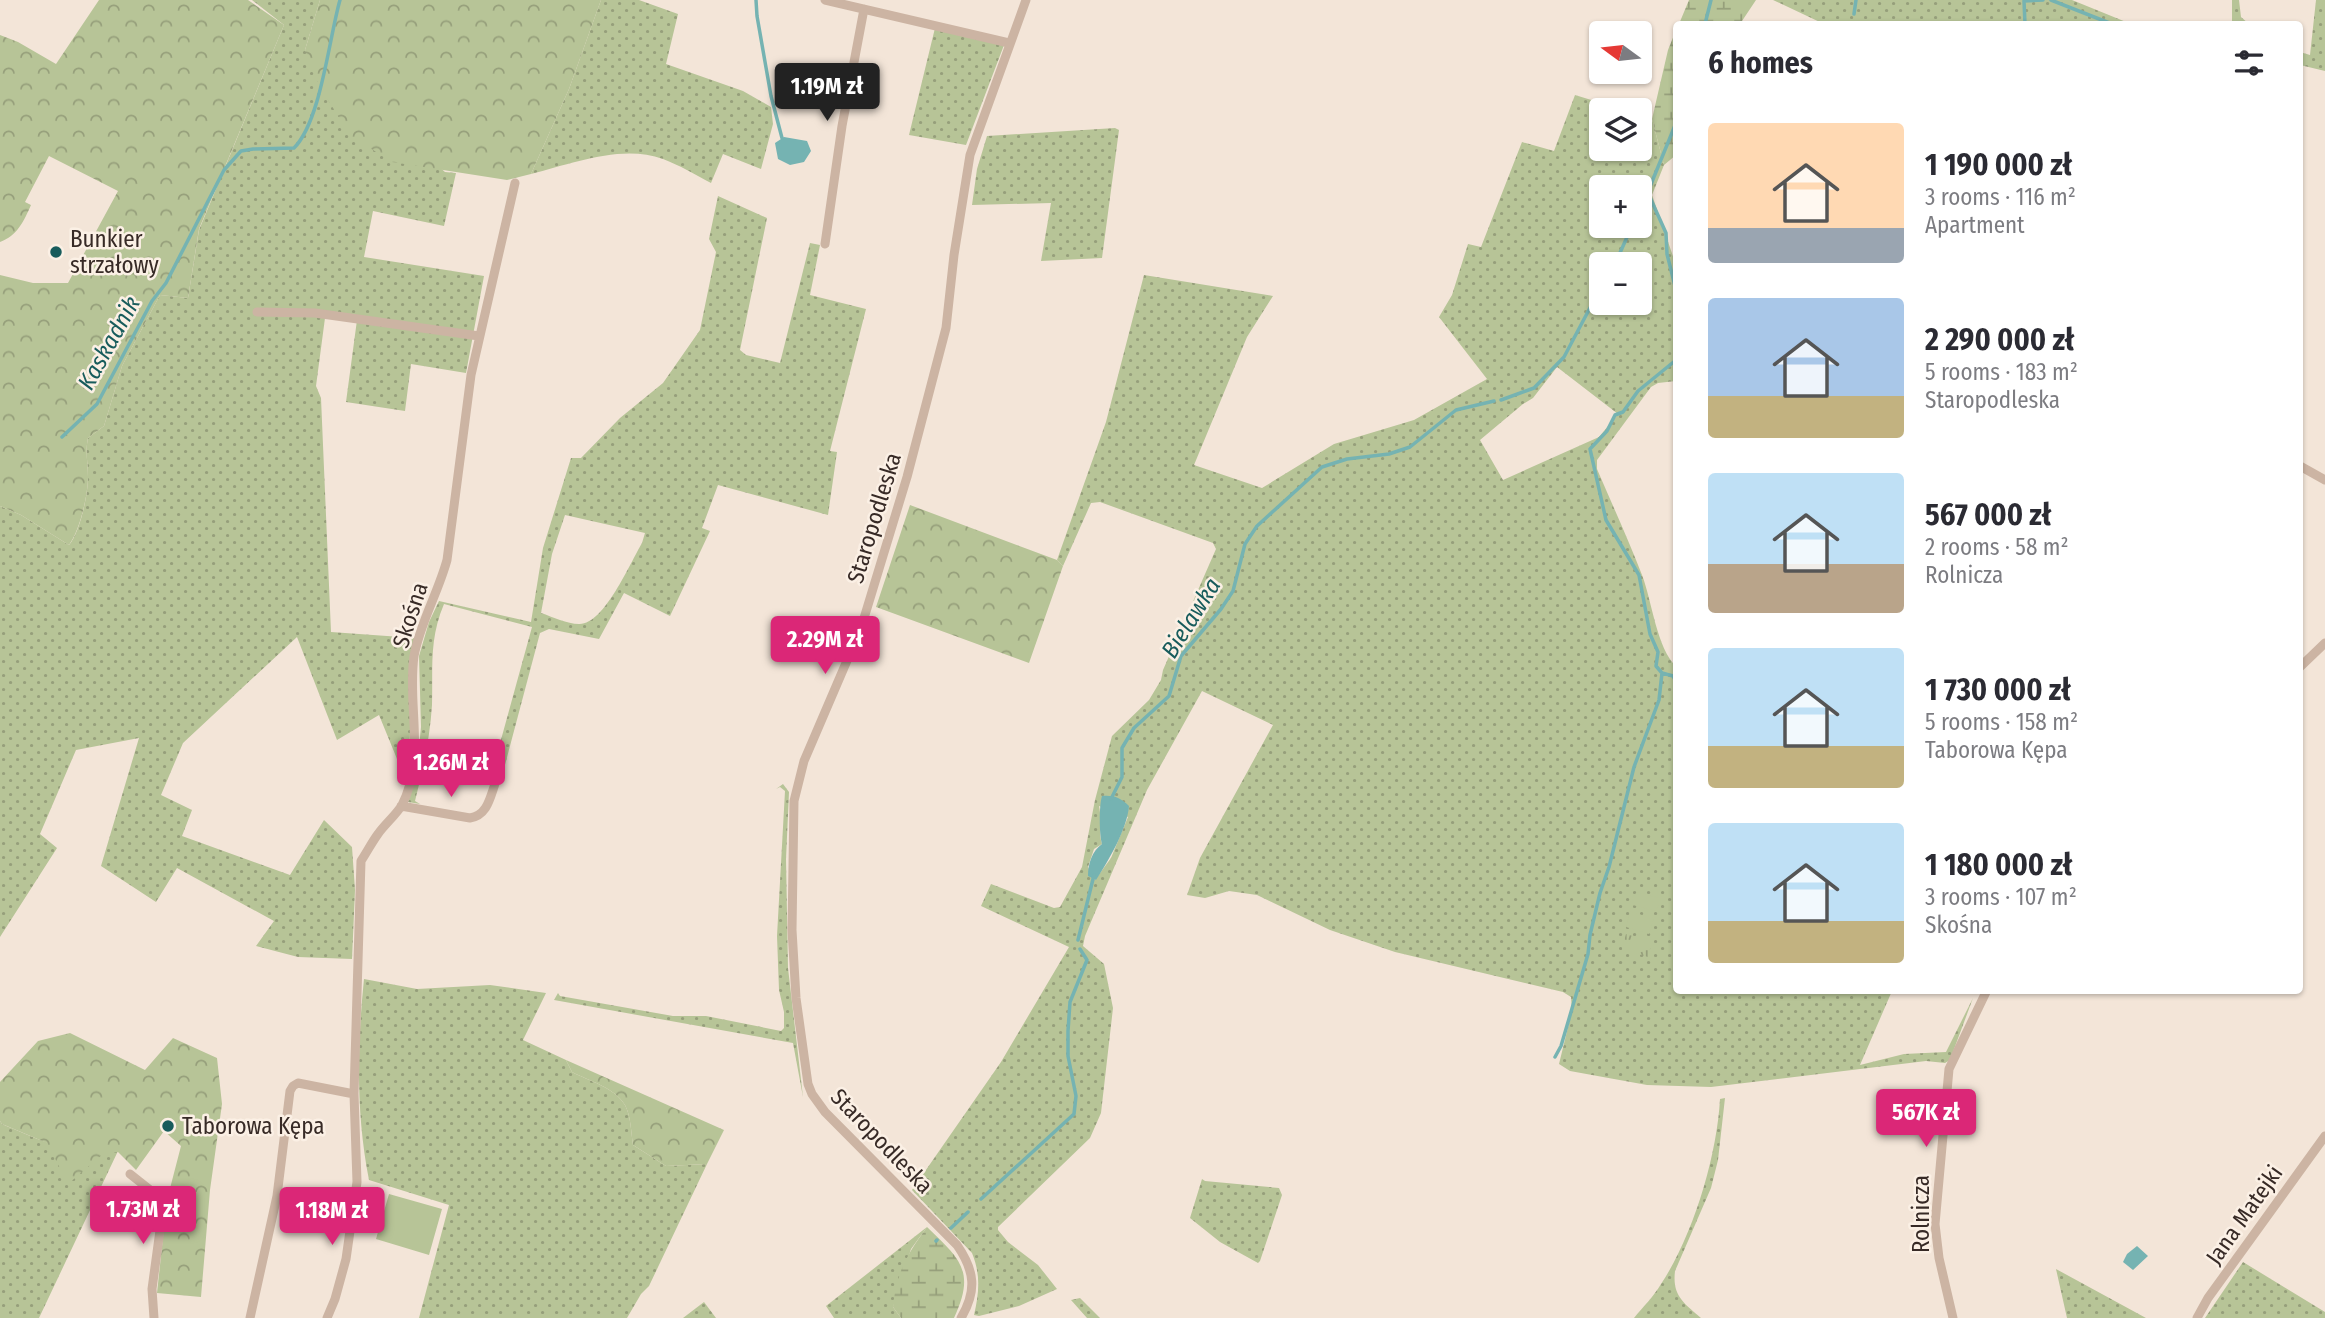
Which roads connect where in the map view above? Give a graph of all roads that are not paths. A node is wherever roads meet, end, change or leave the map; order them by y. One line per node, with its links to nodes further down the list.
1 (825, 0): 3 (street)
2 (1026, 0): 4 (street, Staropodleska)
3 (864, 9): 4 (street); 6 (street)
4 (1009, 43): 22 (street, Staropodleska)
5 (515, 183): 8 (street, Skośna)
6 (825, 244)
7 (257, 312): 8 (street)
8 (479, 336): 14 (street, Skośna)
9 (2303, 468): 10 (street)
10 (2325, 480)
11 (2325, 643): 12 (street)
12 (2303, 664)
13 (496, 781): 14 (street)
14 (401, 806): 16 (street, Skośna)
15 (1985, 994): 23 (street, Rolnicza)
16 (354, 1094): 20 (street); 21 (street, Skośna)
17 (2325, 1136): 24 (street, Jana Matejki)
18 (130, 1174): 19 (street)
19 (154, 1318)
20 (250, 1318)
21 (327, 1318)
22 (961, 1318)
23 (1952, 1318)
24 (2197, 1318)

